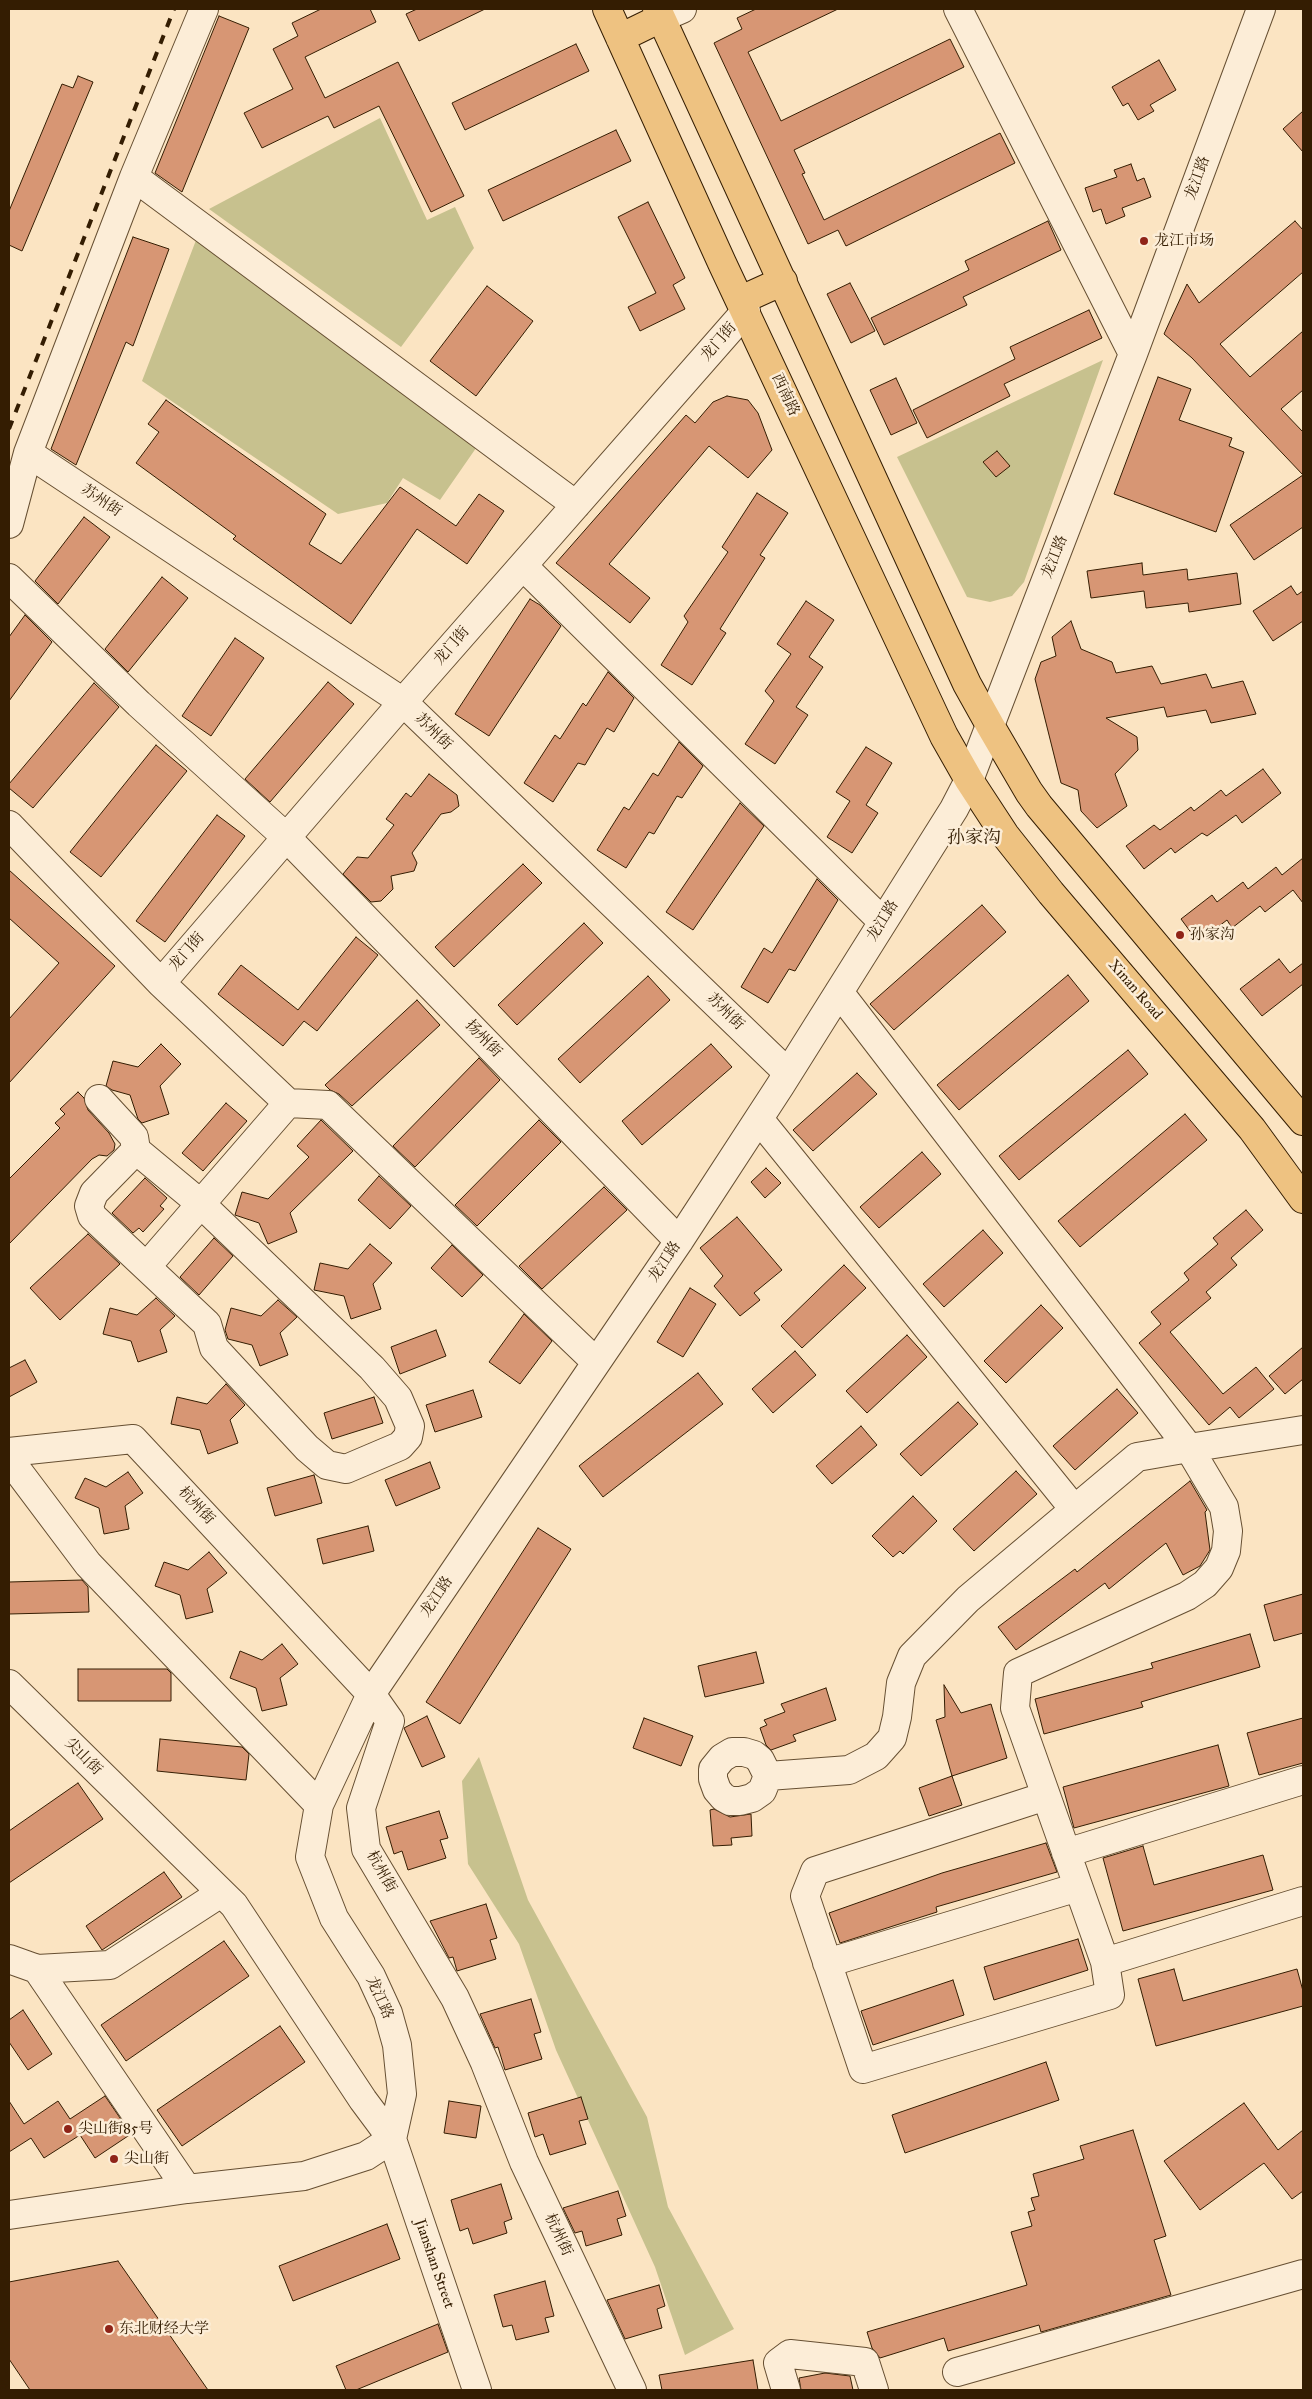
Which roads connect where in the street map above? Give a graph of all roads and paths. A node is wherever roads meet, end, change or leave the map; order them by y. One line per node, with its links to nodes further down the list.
1 (204, 9): 7 (street)
2 (607, 9): 6 (main road, 西南路)
3 (958, 9): 10 (street)
4 (1261, 9): 10 (street, 龙江路)
5 (667, 12): 6 (main road); 8 (main road)
6 (620, 38): 9 (main road, 西南路)
7 (134, 177): 11 (street); 12 (street)
8 (783, 282): 9 (main road); 17 (main road)
9 (744, 306): 12 (street, 龙门街); 18 (main road, 西南路)
10 (1133, 354): 17 (street, 龙江路)
11 (28, 453): 13 (street); 16 (street, 苏州街)
12 (576, 506): 14 (street, 龙门街)
13 (9, 524)
14 (523, 566): 16 (street, 龙门街); 21 (street)
15 (9, 578): 20 (street, 扬州街)
16 (403, 702): 20 (street, 龙门街); 24 (street, 苏州街)
17 (991, 727): 18 (street, 龙江路); 28 (main road)
18 (969, 780): 21 (street, 龙江路); 30 (main road, Xinan Road)
19 (9, 825): 22 (street)
20 (286, 837): 22 (street, 龙门街); 32 (street, 扬州街)
21 (883, 922): 23 (street, 龙江路)
22 (161, 983): 26 (street)
23 (839, 992): 24 (street, 龙江路); 36 (street)
24 (788, 1073): 27 (street, 龙江路)
25 (99, 1099): 29 (street)
26 (288, 1103): 31 (street); 34 (street)
27 (758, 1119): 32 (street, 龙江路); 39 (street)
28 (1303, 1121)
29 (136, 1150): 31 (street); 33 (street)
30 (1303, 1199)
31 (201, 1204): 33 (street); 33 (street)
32 (679, 1241): 34 (street, 龙江路)
33 (147, 1266)
34 (596, 1362): 41 (street, 龙江路)
35 (1303, 1430): 36 (street)
36 (1189, 1448): 39 (street); 44 (street)
37 (9, 1452): 41 (street, 杭州街)
38 (9, 1459): 45 (street)
39 (1074, 1509): 42 (street)
40 (9, 1684): 48 (street, 尖山街)
41 (371, 1694): 45 (street, 龙江路); 60 (street, 杭州街)
42 (768, 1776)
43 (1303, 1780): 46 (street)
44 (1046, 1796): 46 (street); 51 (street)
45 (319, 1805): 54 (street, 龙江路)
46 (1066, 1853): 47 (street)
47 (1078, 1887): 51 (street); 52 (street)
48 (221, 1893): 53 (street); 54 (street, 尖山街)
49 (1303, 1901): 52 (street)
50 (9, 1959): 53 (street)
51 (828, 1962): 52 (street)
52 (1104, 1962)
53 (37, 1969): 55 (street)
54 (392, 2139): 55 (street); 59 (street, Jianshan Street)
55 (187, 2190): 56 (street)
56 (9, 2215)
57 (1303, 2274): 58 (street)
58 (957, 2372)
59 (477, 2390)
60 (632, 2390)
61 (786, 2390): 62 (street)
62 (874, 2390)

